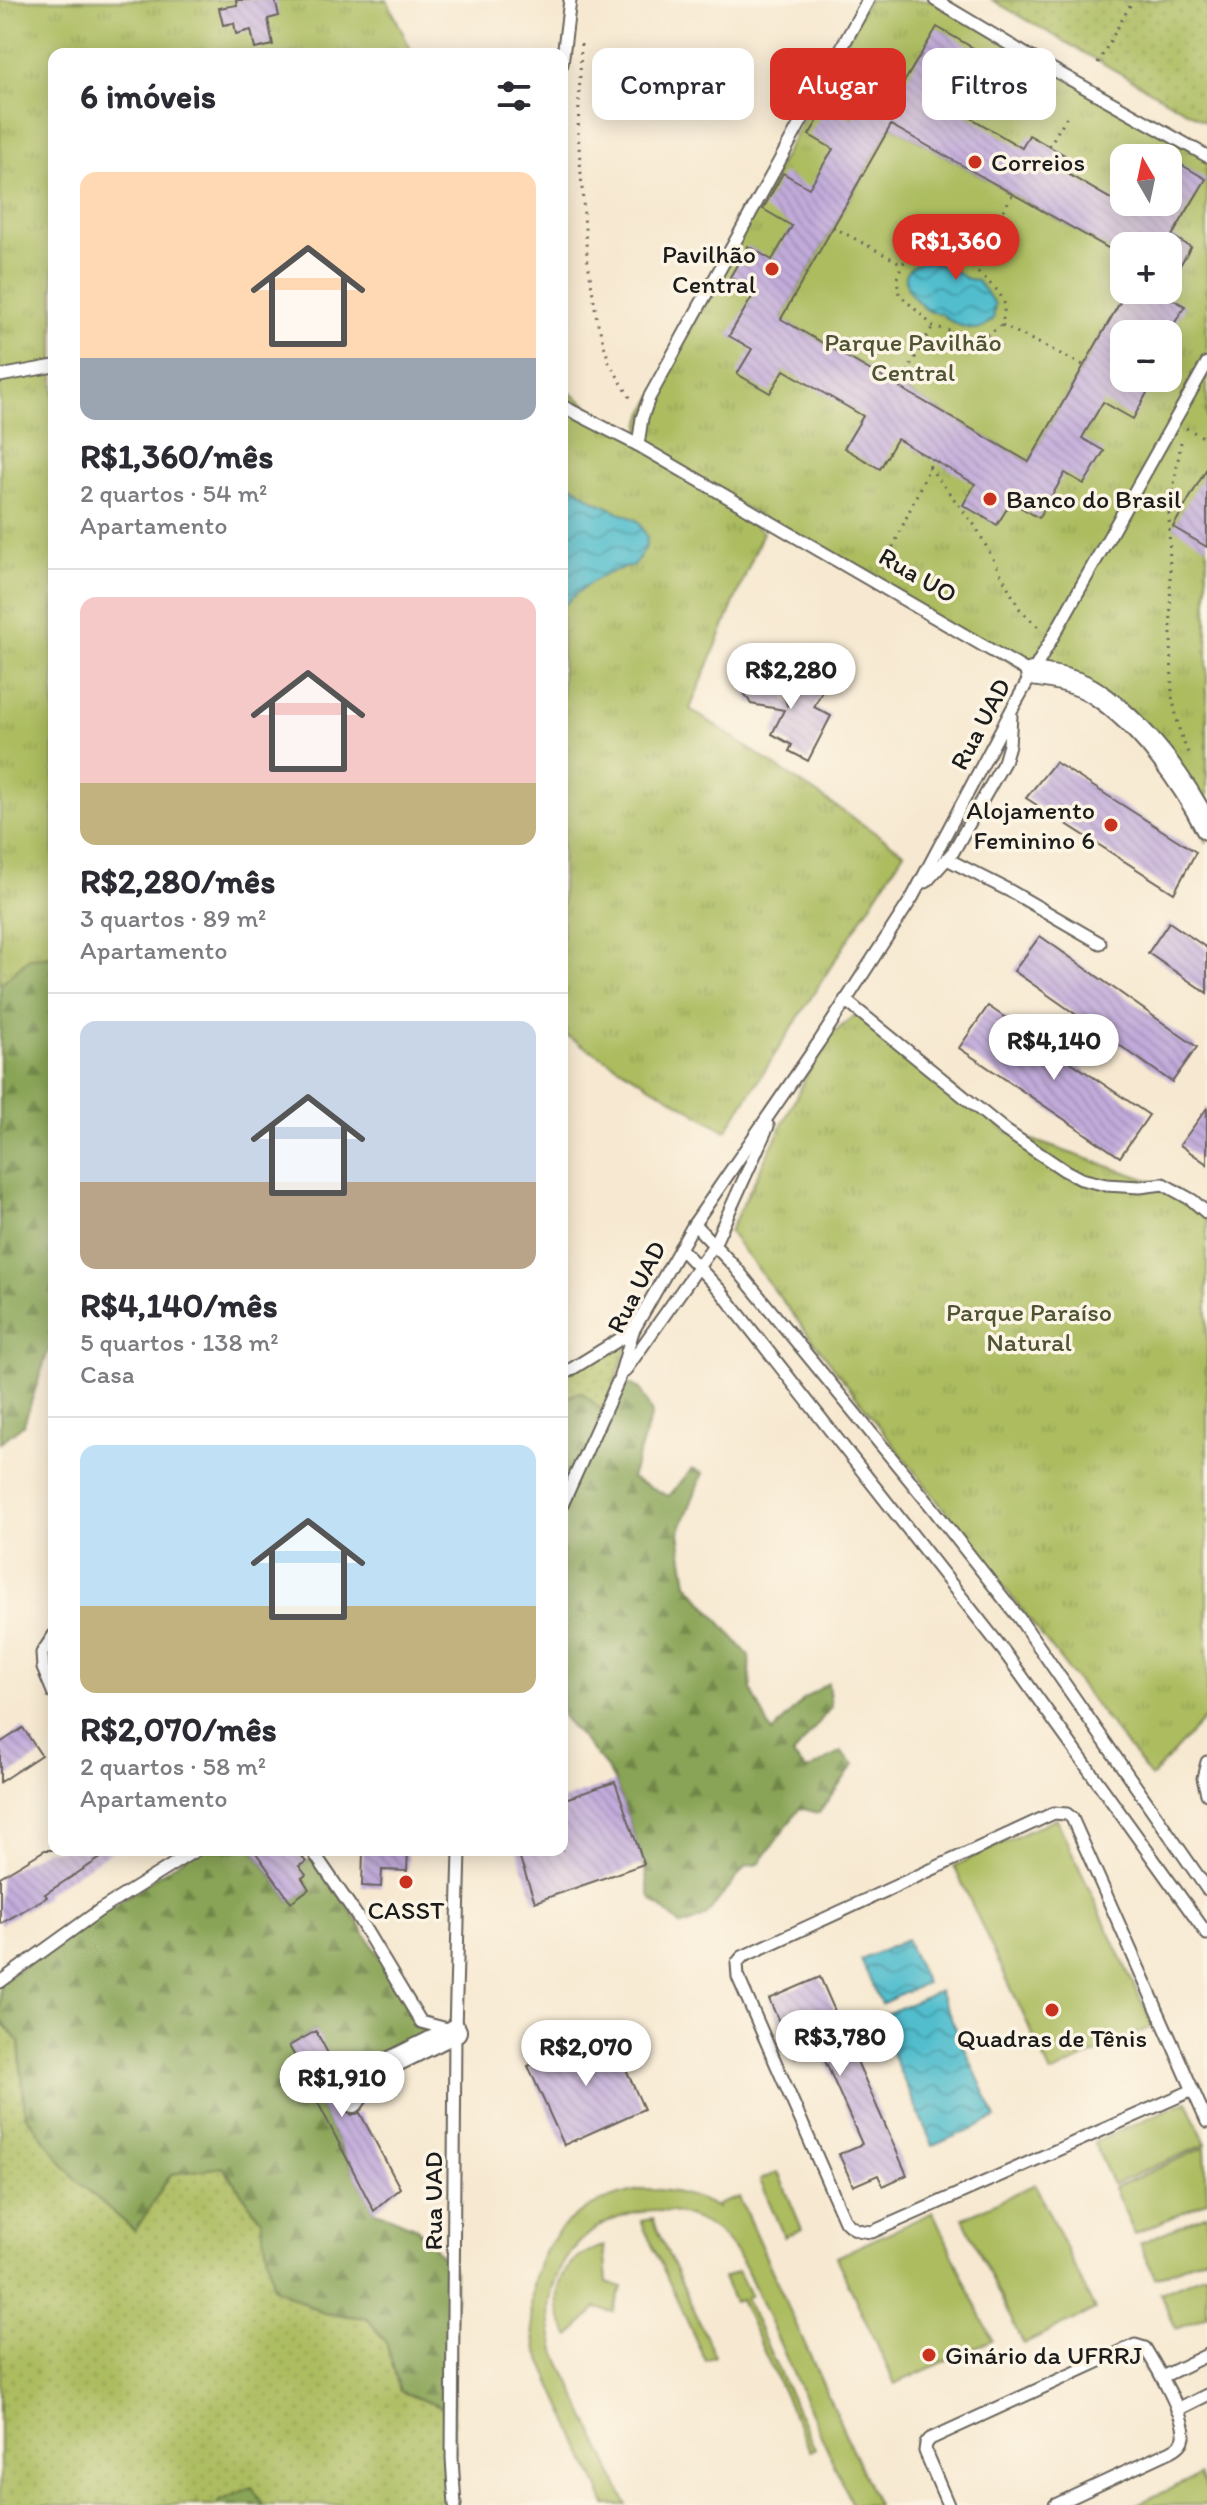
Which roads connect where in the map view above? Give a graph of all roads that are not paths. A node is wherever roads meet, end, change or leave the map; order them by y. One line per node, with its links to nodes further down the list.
1 (570, 0): 4 (lane)
2 (868, 0): 10 (lane)
3 (935, 0): 5 (lane)
4 (564, 48)
5 (1207, 156)
6 (1207, 363): 11 (lane, Rua UAD)
7 (48, 367): 8 (lane)
8 (0, 376)
9 (568, 409): 10 (lane, Rua UO)
10 (638, 445): 11 (lane, Rua UO)
11 (1032, 674): 12 (lane, Rua UAD); 13 (street, Rua UO)
12 (1011, 711): 14 (lane); 15 (lane, Rua UAD)
13 (1207, 828)
14 (947, 859): 15 (lane); 16 (lane)
15 (912, 898): 17 (lane, Rua UAD)
16 (1100, 943)
17 (845, 1000): 18 (lane, Rua UAD); 19 (lane)
18 (780, 1100): 20 (lane, Rua UAD); 21 (lane, Rua UAD)
19 (1207, 1213)
20 (694, 1224): 21 (lane); 22 (lane, Rua UAD)
21 (714, 1245): 23 (lane, Rua UAD); 35 (lane)
22 (680, 1248): 23 (lane); 24 (lane, Rua UAD)
23 (698, 1268): 26 (lane, Rua UAD); 36 (lane)
24 (633, 1331): 25 (lane); 26 (lane, Rua UAD)
25 (568, 1371)
26 (619, 1379): 27 (lane, Rua UAD)
27 (568, 1492)
28 (48, 1644): 29 (lane)
29 (48, 1680)
30 (1207, 1762): 31 (lane)
31 (1207, 1794)
32 (186, 1856): 37 (lane)
33 (316, 1856): 38 (lane)
34 (460, 1856): 38 (lane, Rua UAD)
35 (1207, 1889)
36 (1207, 1934)
37 (0, 1982)
38 (455, 2031): 40 (street); 46 (lane, Rua UAD)
39 (1193, 2090): 39 (lane); 41 (lane)
40 (353, 2101)
41 (1207, 2122)
42 (1207, 2355): 43 (lane)
43 (1162, 2377): 45 (lane); 47 (lane)
44 (1207, 2395): 45 (lane)
45 (1177, 2410): 48 (lane)
46 (455, 2505)
47 (948, 2505)
48 (1055, 2505)

